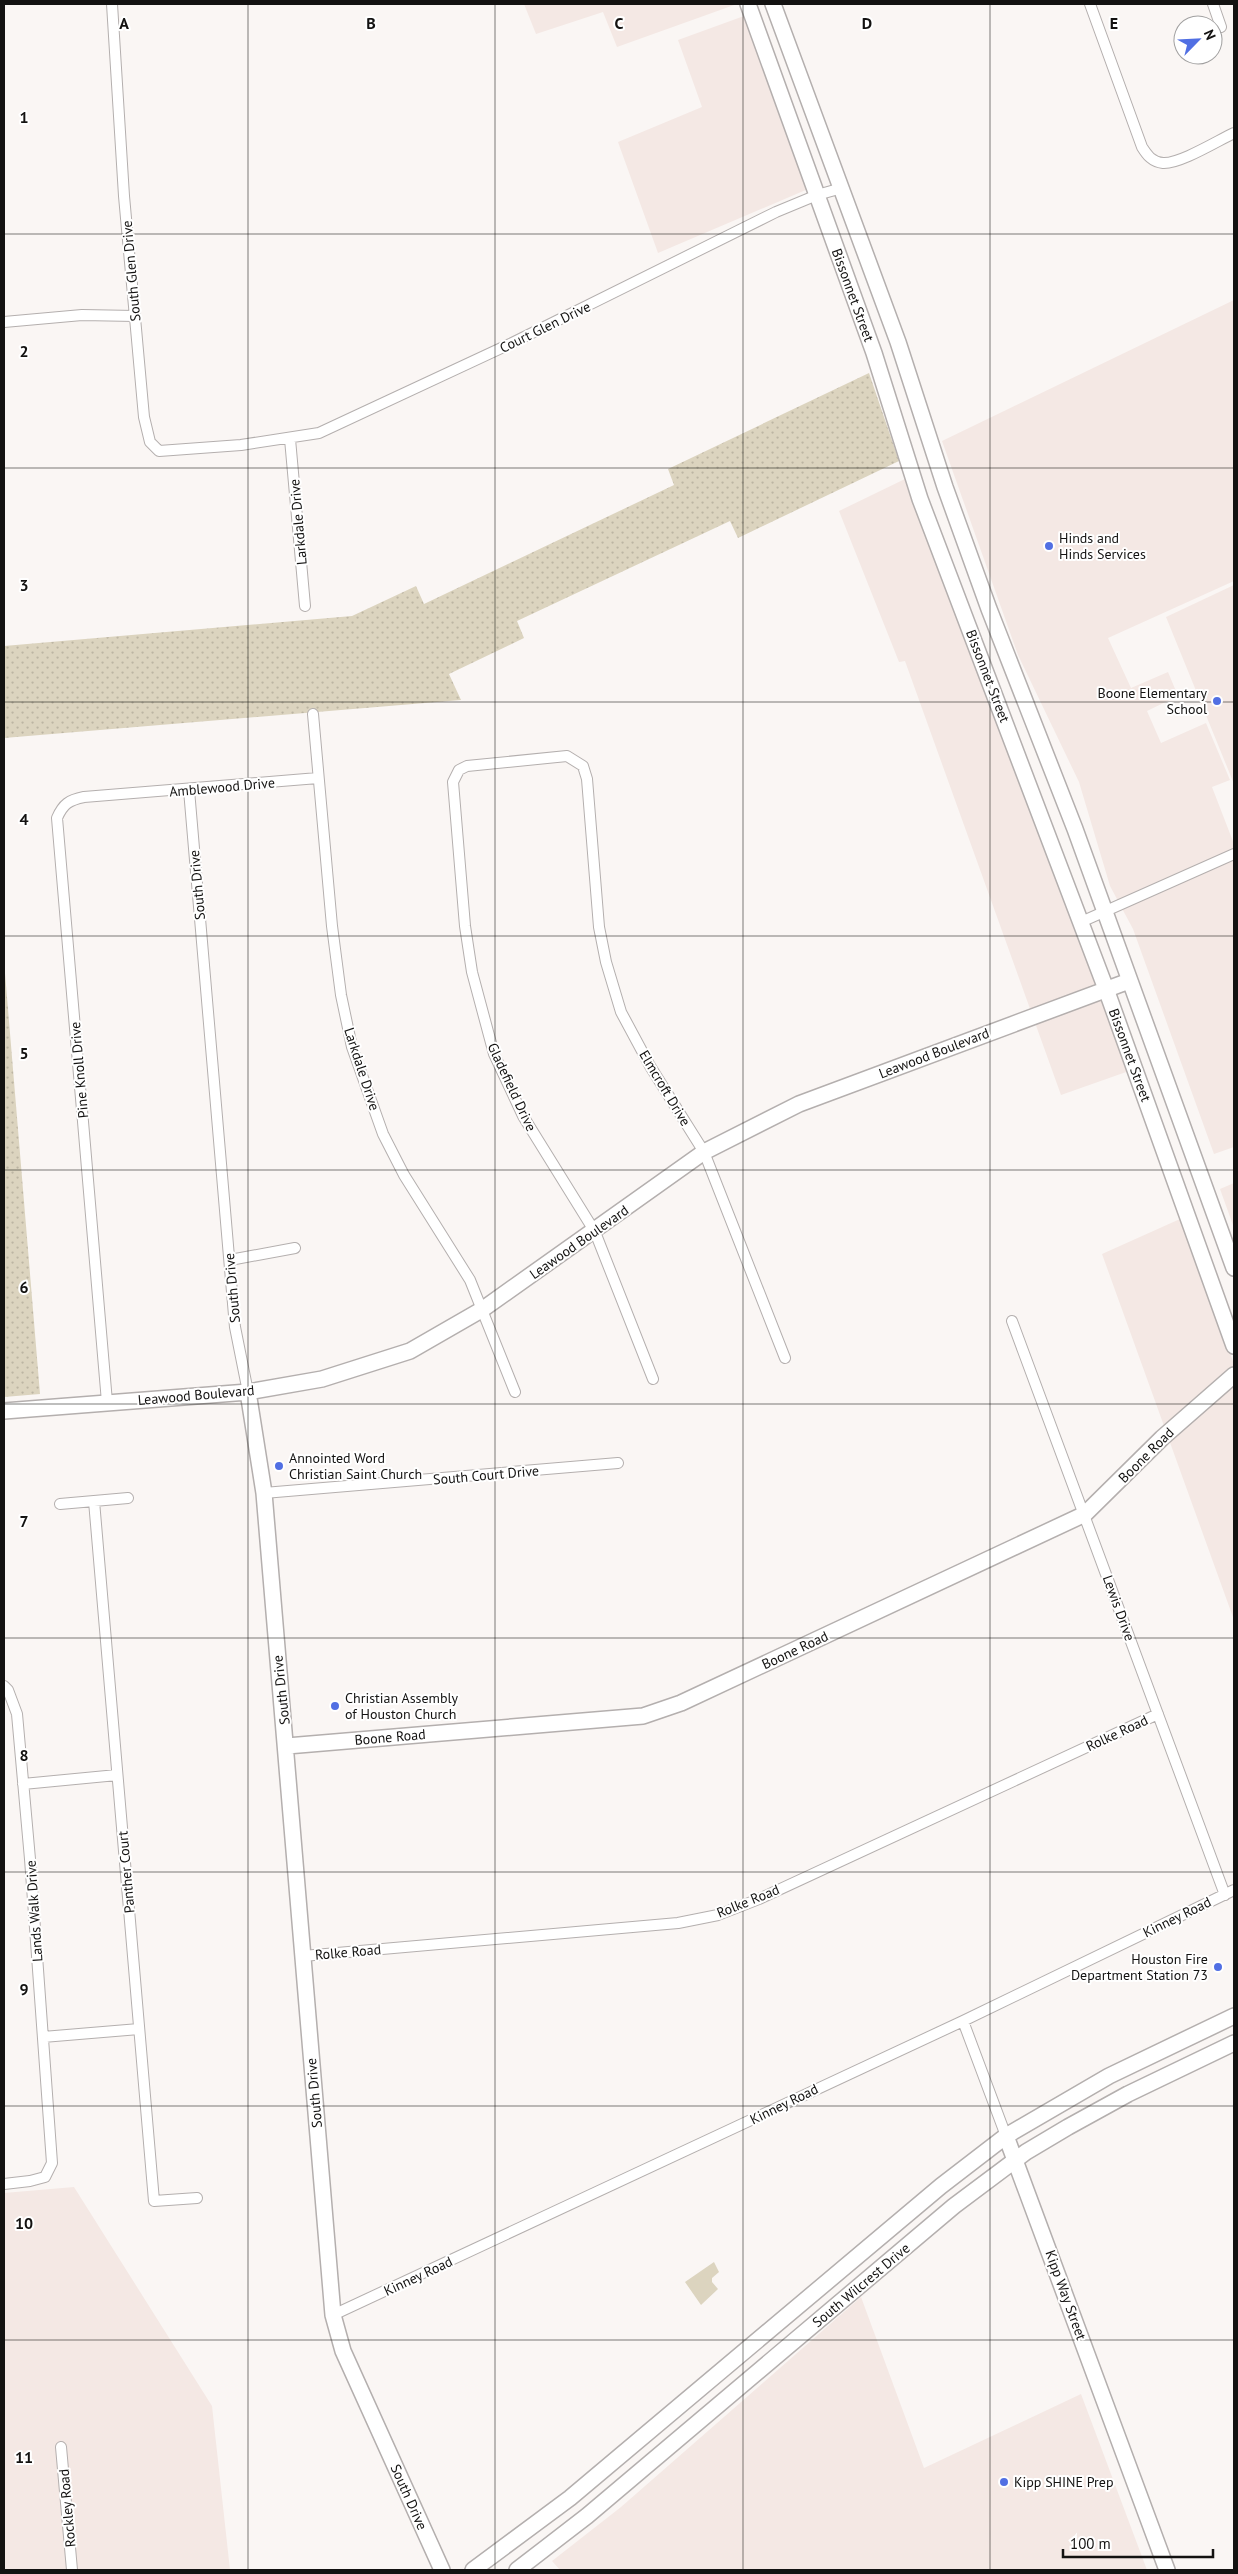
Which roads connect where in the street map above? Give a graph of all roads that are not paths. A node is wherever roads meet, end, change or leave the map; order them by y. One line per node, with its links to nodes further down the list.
1 (112, 4): 8 (street, South Glen Drive)
2 (773, 4): 6 (main road, Bissonnet Street)
3 (1090, 4): 5 (street)
4 (751, 5): 7 (main road, Bissonnet Street)
5 (1234, 133)
6 (842, 188): 7 (street, Court Glen Drive); 14 (main road, Bissonnet Street)
7 (817, 195): 10 (street, Court Glen Drive); 15 (main road, Bissonnet Street)
8 (135, 316): 9 (street); 11 (street, South Glen Drive)
9 (4, 322)
10 (290, 439): 11 (street, Court Glen Drive); 12 (street, Larkdale Drive)
11 (241, 445)
12 (305, 606)
13 (314, 714): 16 (street, Larkdale Drive)
14 (1040, 737): 15 (main road); 21 (main road, Bissonnet Street)
15 (1016, 748): 22 (main road, Bissonnet Street)
16 (318, 778): 17 (street, Amblewood Drive); 30 (street, Larkdale Drive)
17 (189, 790): 18 (street, Amblewood Drive); 28 (street, South Drive)
18 (126, 794): 38 (street, Pine Knoll Drive)
19 (457, 829): 25 (street, Elmcroft Drive); 26 (street, Gladefield Drive)
20 (1234, 854): 21 (street)
21 (1104, 913): 22 (street); 23 (main road, Bissonnet Street)
22 (1081, 922): 24 (main road, Bissonnet Street)
23 (1129, 980): 24 (main road, Leawood Boulevard); 29 (main road, Bissonnet Street)
24 (1106, 989): 25 (main road, Leawood Boulevard); 32 (main road, Bissonnet Street)
25 (704, 1152): 26 (main road, Leawood Boulevard); 33 (street, Elmcroft Drive)
26 (594, 1232): 30 (main road, Leawood Boulevard); 35 (street, Gladefield Drive)
27 (295, 1248): 28 (street)
28 (230, 1260): 36 (street, South Drive)
29 (1234, 1268)
30 (483, 1309): 36 (main road, Leawood Boulevard); 37 (street, Larkdale Drive)
31 (1012, 1321): 45 (street, Lewis Drive)
32 (1234, 1346)
33 (785, 1358)
34 (1234, 1375): 45 (main road, Boone Road)
35 (653, 1379)
36 (248, 1392): 38 (main road, Leawood Boulevard); 41 (main road, South Drive)
37 (515, 1392)
38 (107, 1402): 39 (main road, Leawood Boulevard)
39 (4, 1411)
40 (618, 1463): 41 (street, South Court Drive)
41 (264, 1493): 48 (main road, South Drive)
42 (128, 1498): 43 (street)
43 (94, 1501): 44 (street); 49 (street, Panther Court)
44 (60, 1504)
45 (1085, 1514): 47 (street, Lewis Drive); 48 (main road, Boone Road)
46 (6, 1688): 50 (street, Lands Walk Drive)
47 (1158, 1714): 51 (street, Lewis Drive); 52 (street, Rolke Road)
48 (287, 1746): 52 (main road, South Drive)
49 (117, 1775): 50 (street); 55 (street, Panther Court)
50 (23, 1784): 56 (street, Lands Walk Drive)
51 (1229, 1892): 54 (street, Kinney Road)
52 (303, 1956): 62 (main road, South Drive)
53 (1234, 2016): 58 (main road, South Wilcrest Drive)
54 (963, 2021): 58 (street, Kipp Way Street); 62 (street, Kinney Road)
55 (139, 2029): 56 (street); 61 (street, Panther Court)
56 (43, 2037): 60 (street, Lands Walk Drive)
57 (1234, 2043): 59 (main road, South Wilcrest Drive)
58 (1006, 2136): 59 (main road, Kipp Way Street); 63 (main road, South Wilcrest Drive)
59 (1015, 2160): 64 (main road, South Wilcrest Drive); 74 (main road, Kipp Way Street)
60 (4, 2184)
61 (196, 2198)
62 (333, 2316): 71 (main road, South Drive)
63 (781, 2321): 64 (main road); 65 (main road, South Wilcrest Drive)
64 (797, 2338): 66 (main road, South Wilcrest Drive)
65 (675, 2410): 66 (main road); 68 (main road, South Wilcrest Drive)
66 (691, 2427): 69 (main road, South Wilcrest Drive)
67 (61, 2447): 70 (street, Rockley Road)
68 (570, 2498): 69 (main road); 72 (main road, South Wilcrest Drive)
69 (587, 2516): 73 (main road, South Wilcrest Drive)
70 (72, 2570)
71 (442, 2570)
72 (474, 2570)
73 (517, 2570)
74 (1167, 2570)

